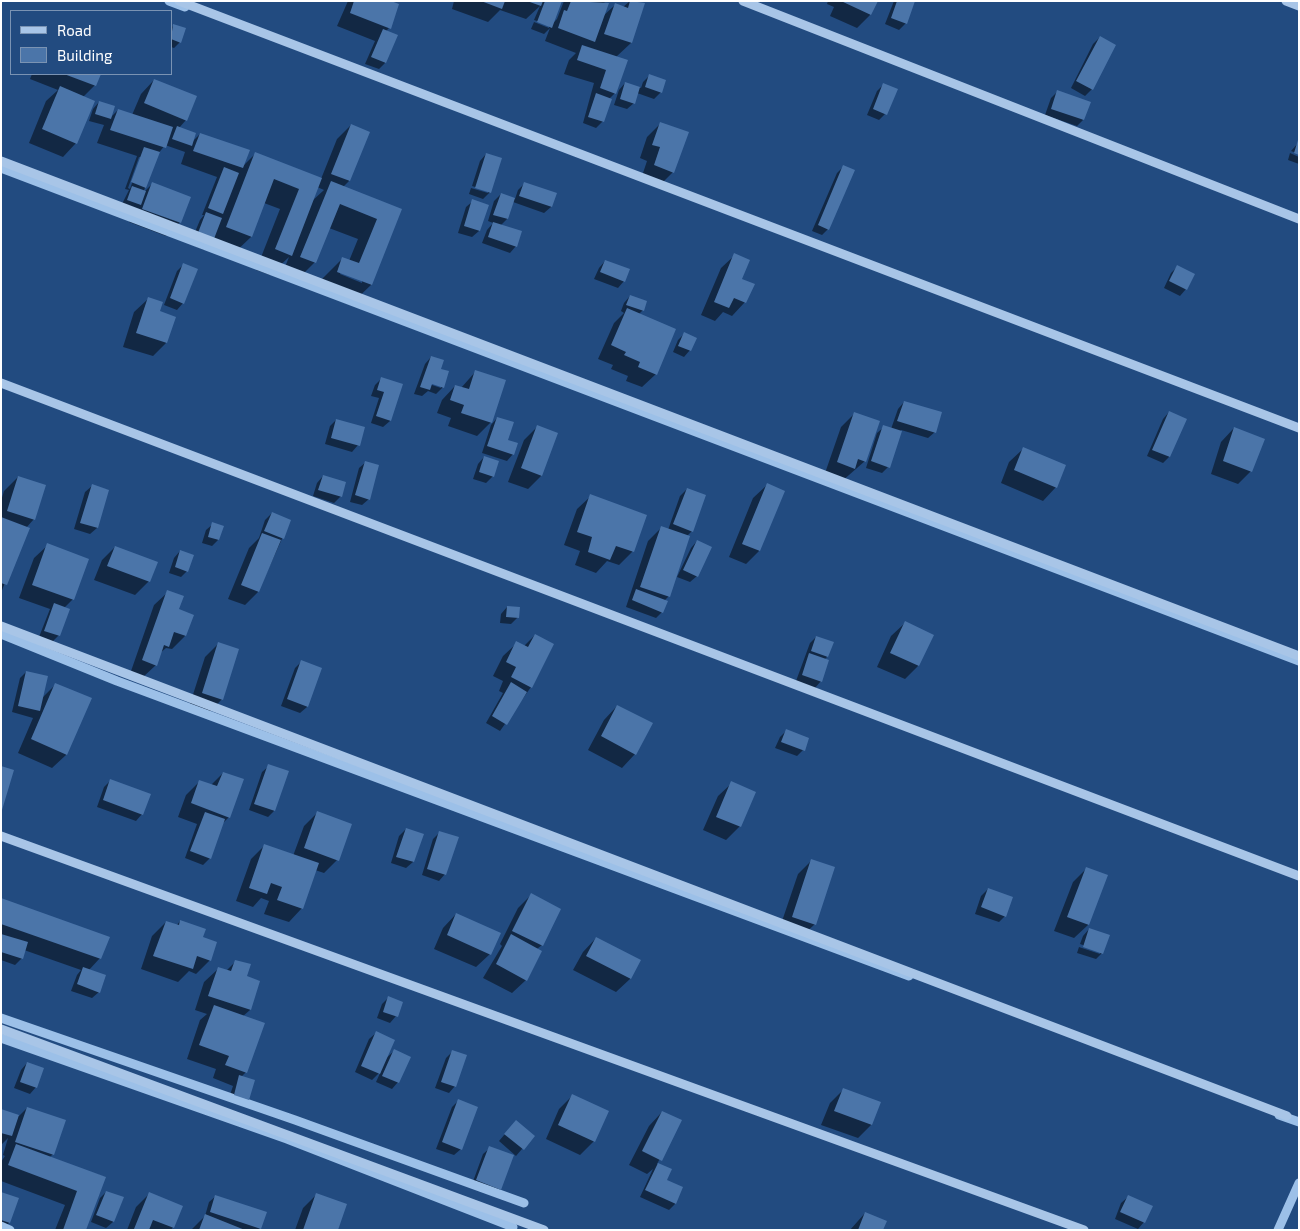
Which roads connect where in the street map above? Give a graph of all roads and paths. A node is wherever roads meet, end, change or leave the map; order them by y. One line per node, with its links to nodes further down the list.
1 (179, 1): 8 (street)
2 (743, 1): 6 (street)
3 (1286, 1): 4 (street)
4 (1299, 6)
5 (1, 162): 10 (street)
6 (1299, 219)
7 (1, 382): 12 (street)
8 (1299, 428)
9 (1, 626): 14 (street)
10 (1299, 656)
11 (1, 836): 16 (street)
12 (1299, 876)
13 (1, 1029): 15 (street)
14 (1287, 1116)
15 (544, 1230)
16 (1084, 1230)

